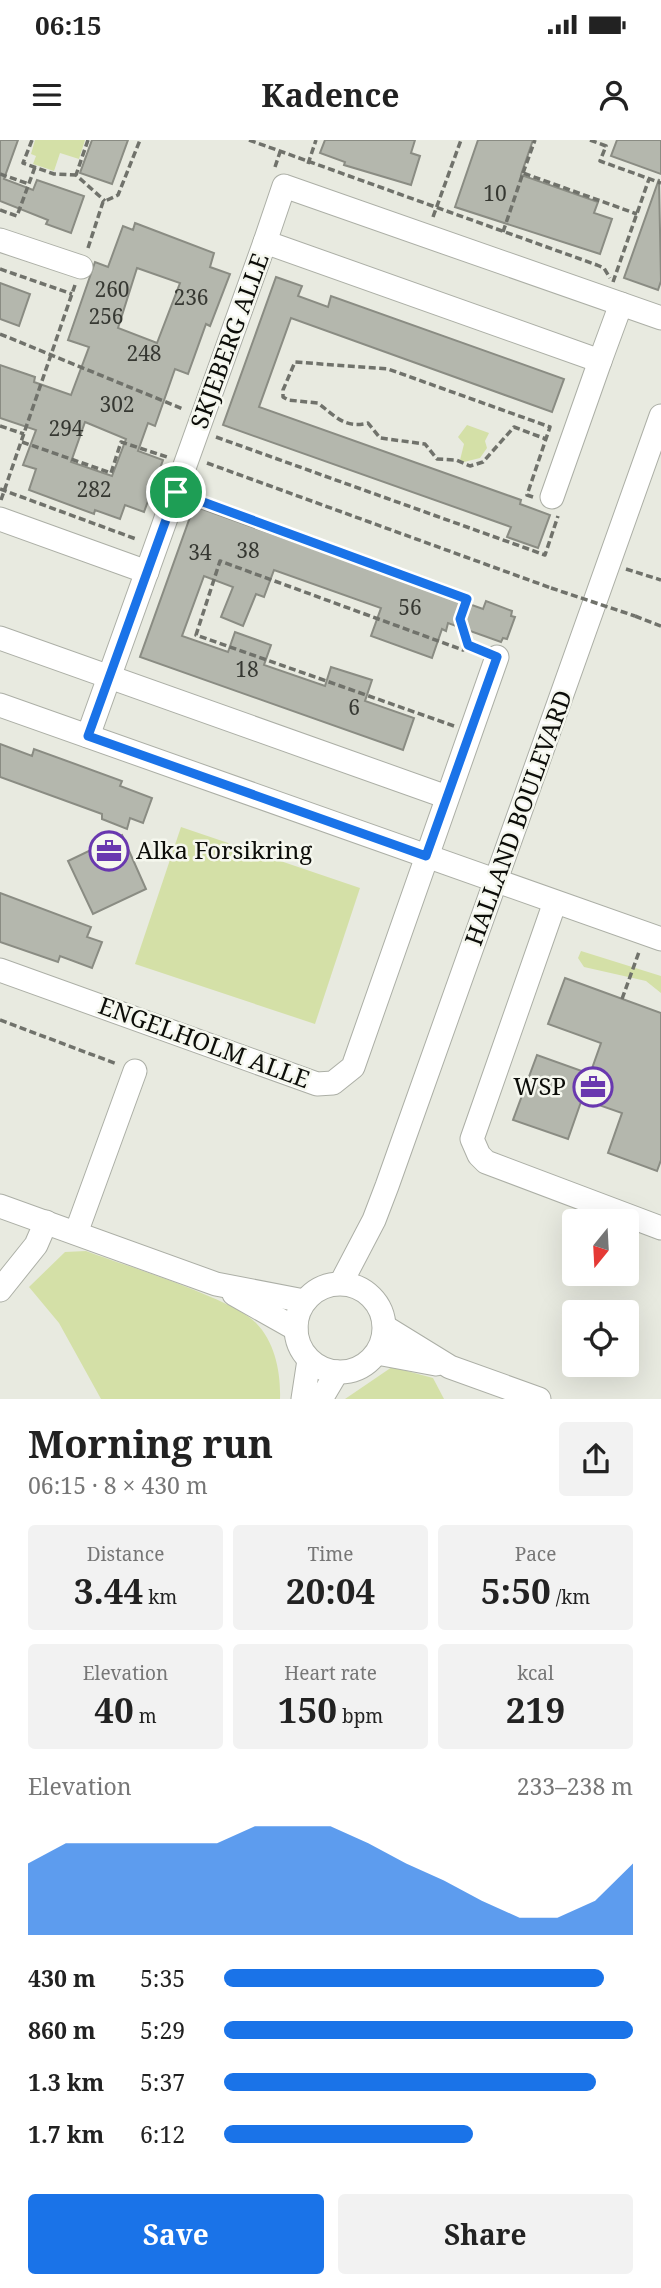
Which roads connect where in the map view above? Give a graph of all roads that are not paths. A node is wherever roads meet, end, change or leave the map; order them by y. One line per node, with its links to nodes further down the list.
1 (0, 240): 3 (street)
2 (265, 242): 4 (street, SKJEBERG ALLE); 6 (street, SKJEBERG ALLE); 10 (street, SKJEBERG ALLE)
3 (81, 267)
4 (618, 292): 5 (street, SKJEBERG ALLE); 6 (street)
5 (661, 318)
6 (600, 361): 8 (street)
7 (661, 416): 18 (street, HALLAND BOULEVARD)
8 (556, 502)
9 (0, 519): 10 (street)
10 (147, 572): 13 (street, SKJEBERG ALLE)
11 (0, 638): 13 (street)
12 (497, 657): 16 (street, ENGELHOLM ALLE)
13 (110, 677): 15 (street, SKJEBERG ALLE); 16 (street)
14 (0, 705): 15 (street)
15 (88, 736): 17 (street)
16 (447, 797): 17 (street, ENGELHOLM ALLE)
17 (426, 856): 18 (street); 21 (street, ENGELHOLM ALLE)
18 (496, 881): 19 (street); 28 (street, HALLAND BOULEVARD)
19 (555, 902): 20 (street); 25 (street)
20 (661, 939)
21 (0, 970)
22 (135, 1071): 26 (street)
23 (0, 1206): 24 (street)
24 (46, 1223): 26 (street); 29 (street)
25 (661, 1228)
26 (76, 1233): 27 (street)
27 (216, 1284): 30 (street); 32 (street)
28 (352, 1286): 30 (street); 31 (street)
29 (0, 1290)
30 (304, 1301): 32 (street)
31 (385, 1327): 33 (street); 35 (street)
32 (296, 1329): 34 (street)
33 (377, 1353): 35 (street); 36 (street)
34 (309, 1360): 36 (street); 38 (street)
35 (450, 1367): 37 (street)
36 (337, 1372): 39 (street)
37 (477, 1388): 40 (street)
38 (303, 1399)
39 (321, 1399)
40 (539, 1399)

